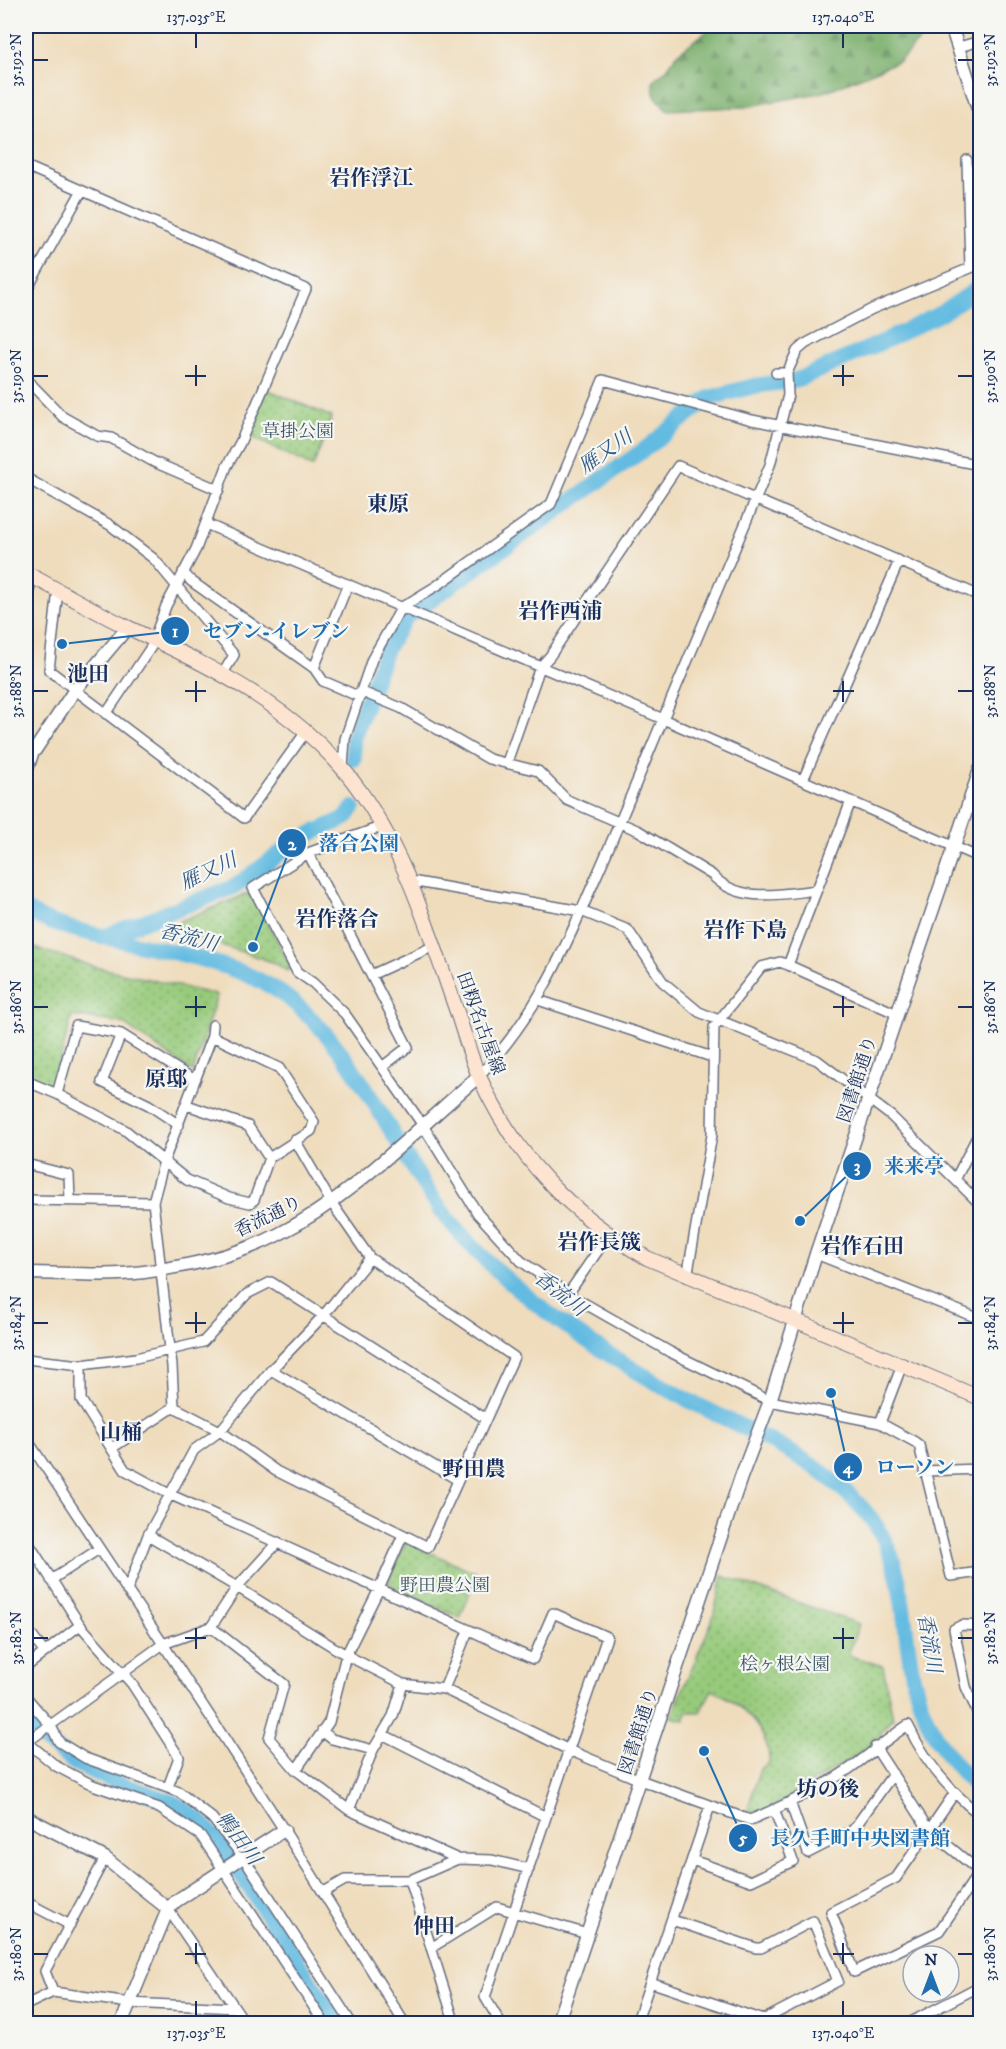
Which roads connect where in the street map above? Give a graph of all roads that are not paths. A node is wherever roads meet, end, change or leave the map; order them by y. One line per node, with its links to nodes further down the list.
1 (951, 26): 3 (street)
2 (981, 41): 3 (street)
3 (959, 47): 4 (street)
4 (981, 115)
5 (967, 160): 9 (street)
6 (26, 166): 7 (street)
7 (81, 192): 10 (street); 17 (street)
8 (981, 264): 9 (street)
9 (970, 267): 12 (street)
10 (26, 291)
11 (776, 373): 12 (street)
12 (787, 374): 14 (street)
13 (26, 379): 17 (street)
14 (782, 426): 15 (street); 18 (street); 27 (street)
15 (981, 465)
16 (26, 481): 24 (street)
17 (219, 490): 19 (street)
18 (757, 500): 20 (street); 31 (street); 37 (street)
19 (206, 524): 21 (street); 23 (street)
20 (899, 561): 26 (street); 44 (street)
21 (183, 572): 24 (street); 32 (street)
22 (28, 575): 25 (main road, 田籾名古屋線); 28 (street)
23 (348, 584): 27 (street); 32 (street)
24 (176, 586): 30 (street); 33 (street)
25 (58, 590): 29 (main road, 田籾名古屋線); 34 (street)
26 (981, 596)
27 (402, 607): 31 (street); 35 (street)
28 (26, 618)
29 (128, 627): 30 (main road, 田籾名古屋線); 34 (street)
30 (153, 638): 33 (main road, 田籾名古屋線); 36 (street)
31 (540, 667): 37 (street); 40 (street)
32 (314, 668): 35 (street)
33 (222, 675): 38 (main road, 田籾名古屋線)
34 (74, 691): 36 (street); 39 (street)
35 (362, 694): 40 (street); 41 (street)
36 (106, 714): 38 (street)
37 (663, 719): 44 (street); 46 (street)
38 (305, 733): 41 (main road, 田籾名古屋線)
39 (35, 750): 43 (street)
40 (507, 762): 46 (street)
41 (343, 768): 47 (main road, 田籾名古屋線)
42 (981, 770): 48 (street, 図書館通り)
43 (26, 776)
44 (803, 780): 45 (street)
45 (851, 801): 48 (street); 52 (street)
46 (620, 823): 52 (street); 53 (street)
47 (383, 826): 49 (street); 51 (main road, 田籾名古屋線)
48 (955, 847): 50 (street); 58 (street, 図書館通り)
49 (308, 853): 56 (street); 64 (street)
50 (981, 858)
51 (411, 881): 53 (street); 54 (main road, 田籾名古屋線)
52 (817, 890): 55 (street)
53 (581, 911): 57 (street); 59 (street)
54 (434, 946): 56 (street); 65 (main road, 田籾名古屋線)
55 (788, 965): 58 (street); 59 (street)
56 (371, 975): 64 (street)
57 (538, 1000): 63 (street); 65 (street)
58 (897, 1014): 69 (street, 図書館通り)
59 (718, 1021): 63 (street); 69 (street)
60 (213, 1025): 62 (street)
61 (121, 1034): 66 (street); 68 (street); 71 (street)
62 (212, 1036): 66 (street); 74 (street)
63 (712, 1057): 89 (street)
64 (382, 1066): 72 (street)
65 (479, 1076): 72 (street, 香流通り); 84 (main road, 田籾名古屋線)
66 (195, 1080): 70 (street)
67 (26, 1081): 68 (street)
68 (57, 1094): 76 (street)
69 (869, 1101): 78 (street); 85 (street, 図書館通り)
70 (187, 1105): 71 (street); 75 (street)
71 (179, 1125): 76 (street)
72 (419, 1127): 82 (street, 香流通り); 90 (street)
73 (981, 1131): 78 (street)
74 (295, 1140): 75 (street); 82 (street)
75 (268, 1158): 76 (street)
76 (164, 1161): 81 (street)
77 (26, 1164): 80 (street)
78 (956, 1178): 83 (street)
79 (26, 1200): 80 (street)
80 (70, 1200): 81 (street)
81 (153, 1202): 87 (street)
82 (331, 1202): 86 (street); 87 (street, 香流通り)
83 (981, 1204)
84 (608, 1236): 89 (main road, 田籾名古屋線); 90 (street)
85 (816, 1254): 92 (street); 93 (street, 図書館通り)
86 (370, 1258): 91 (street); 102 (street)
87 (159, 1270): 88 (street, 香流通り); 94 (street)
88 (26, 1273)
89 (687, 1277): 93 (main road, 田籾名古屋線)
90 (568, 1294): 100 (street)
91 (323, 1316): 94 (street); 98 (street); 102 (street)
92 (981, 1319)
93 (795, 1322): 97 (main road, 田籾名古屋線); 100 (street, 図書館通り)
94 (170, 1349): 96 (street); 101 (street)
95 (26, 1359): 96 (street)
96 (81, 1365): 106 (street)
97 (902, 1365): 99 (main road, 田籾名古屋線); 103 (street)
98 (271, 1370): 104 (street); 109 (street)
99 (981, 1398)
100 (770, 1401): 103 (street); 144 (street, 図書館通り)
101 (174, 1407): 104 (street); 106 (street)
102 (486, 1419): 109 (street)
103 (880, 1423): 108 (street)
104 (220, 1431): 110 (street); 112 (street)
105 (26, 1438): 115 (street)
106 (112, 1448): 110 (street)
107 (981, 1469): 108 (street)
108 (924, 1471): 116 (street)
109 (458, 1480): 112 (street)
110 (170, 1494): 111 (street); 114 (street)
111 (148, 1535): 118 (street); 120 (street)
112 (403, 1535): 119 (street)
113 (26, 1539): 117 (street)
114 (278, 1542): 118 (street); 119 (street)
115 (99, 1549): 117 (street); 120 (street)
116 (981, 1572)
117 (51, 1580): 121 (street)
118 (237, 1587): 123 (street); 128 (street)
119 (380, 1589): 125 (street); 128 (street)
120 (127, 1591): 126 (street)
121 (80, 1625): 127 (street); 130 (street)
122 (981, 1626): 134 (street)
123 (211, 1627): 126 (street); 142 (street)
124 (26, 1628): 127 (street)
125 (468, 1631): 132 (street); 141 (street)
126 (163, 1644): 130 (street); 154 (street)
127 (44, 1652): 129 (street)
128 (346, 1655): 131 (street); 136 (street)
129 (26, 1667)
130 (122, 1674): 135 (street); 145 (street)
131 (403, 1684): 132 (street); 137 (street)
132 (444, 1689): 141 (street)
133 (26, 1697): 135 (street)
134 (981, 1718)
135 (51, 1726): 138 (street); 145 (street)
136 (322, 1731): 140 (street); 142 (street)
137 (382, 1734): 140 (street); 152 (street)
138 (26, 1742): 161 (street)
139 (875, 1747): 143 (street); 146 (street); 147 (street)
140 (373, 1750): 150 (street)
141 (569, 1750): 144 (street); 152 (street)
142 (296, 1770): 150 (street)
143 (893, 1774): 147 (street); 155 (street)
144 (640, 1780): 148 (street); 170 (street, 図書館通り)
145 (168, 1787): 158 (street)
146 (954, 1794): 151 (street); 155 (street)
147 (790, 1802): 149 (street)
148 (710, 1806): 149 (street); 159 (street)
149 (774, 1809): 159 (street)
150 (349, 1810): 157 (street)
151 (981, 1815)
152 (546, 1816): 160 (street)
153 (26, 1817): 156 (street)
154 (284, 1830): 158 (street); 164 (street)
155 (929, 1830): 162 (street); 162 (street)
156 (105, 1858): 166 (street); 169 (street)
157 (458, 1859): 160 (street); 163 (street)
158 (242, 1860): 161 (street); 182 (street)
159 (692, 1860): 168 (street)
160 (529, 1869): 167 (street)
161 (225, 1870): 166 (street); 181 (street)
162 (980, 1872)
163 (410, 1880): 164 (street); 171 (street)
164 (324, 1892): 183 (street)
165 (26, 1902): 169 (street)
166 (168, 1909): 175 (street); 177 (street)
167 (514, 1911): 170 (street); 171 (street); 184 (street)
168 (672, 1920): 172 (street); 172 (street)
169 (70, 1925): 174 (street)
170 (587, 1934): 185 (street, 図書館通り)
171 (431, 1948): 178 (street)
172 (650, 1982): 186 (street)
173 (981, 1986): 187 (street)
174 (53, 1992): 175 (street); 176 (street)
175 (129, 2003): 177 (street); 179 (street)
176 (26, 2006)
177 (235, 2008): 180 (street)
178 (453, 2023)
179 (121, 2024)
180 (246, 2024)
181 (325, 2024)
182 (352, 2024)
183 (405, 2024)
184 (501, 2024)
185 (557, 2024)
186 (636, 2024)
187 (907, 2024)

